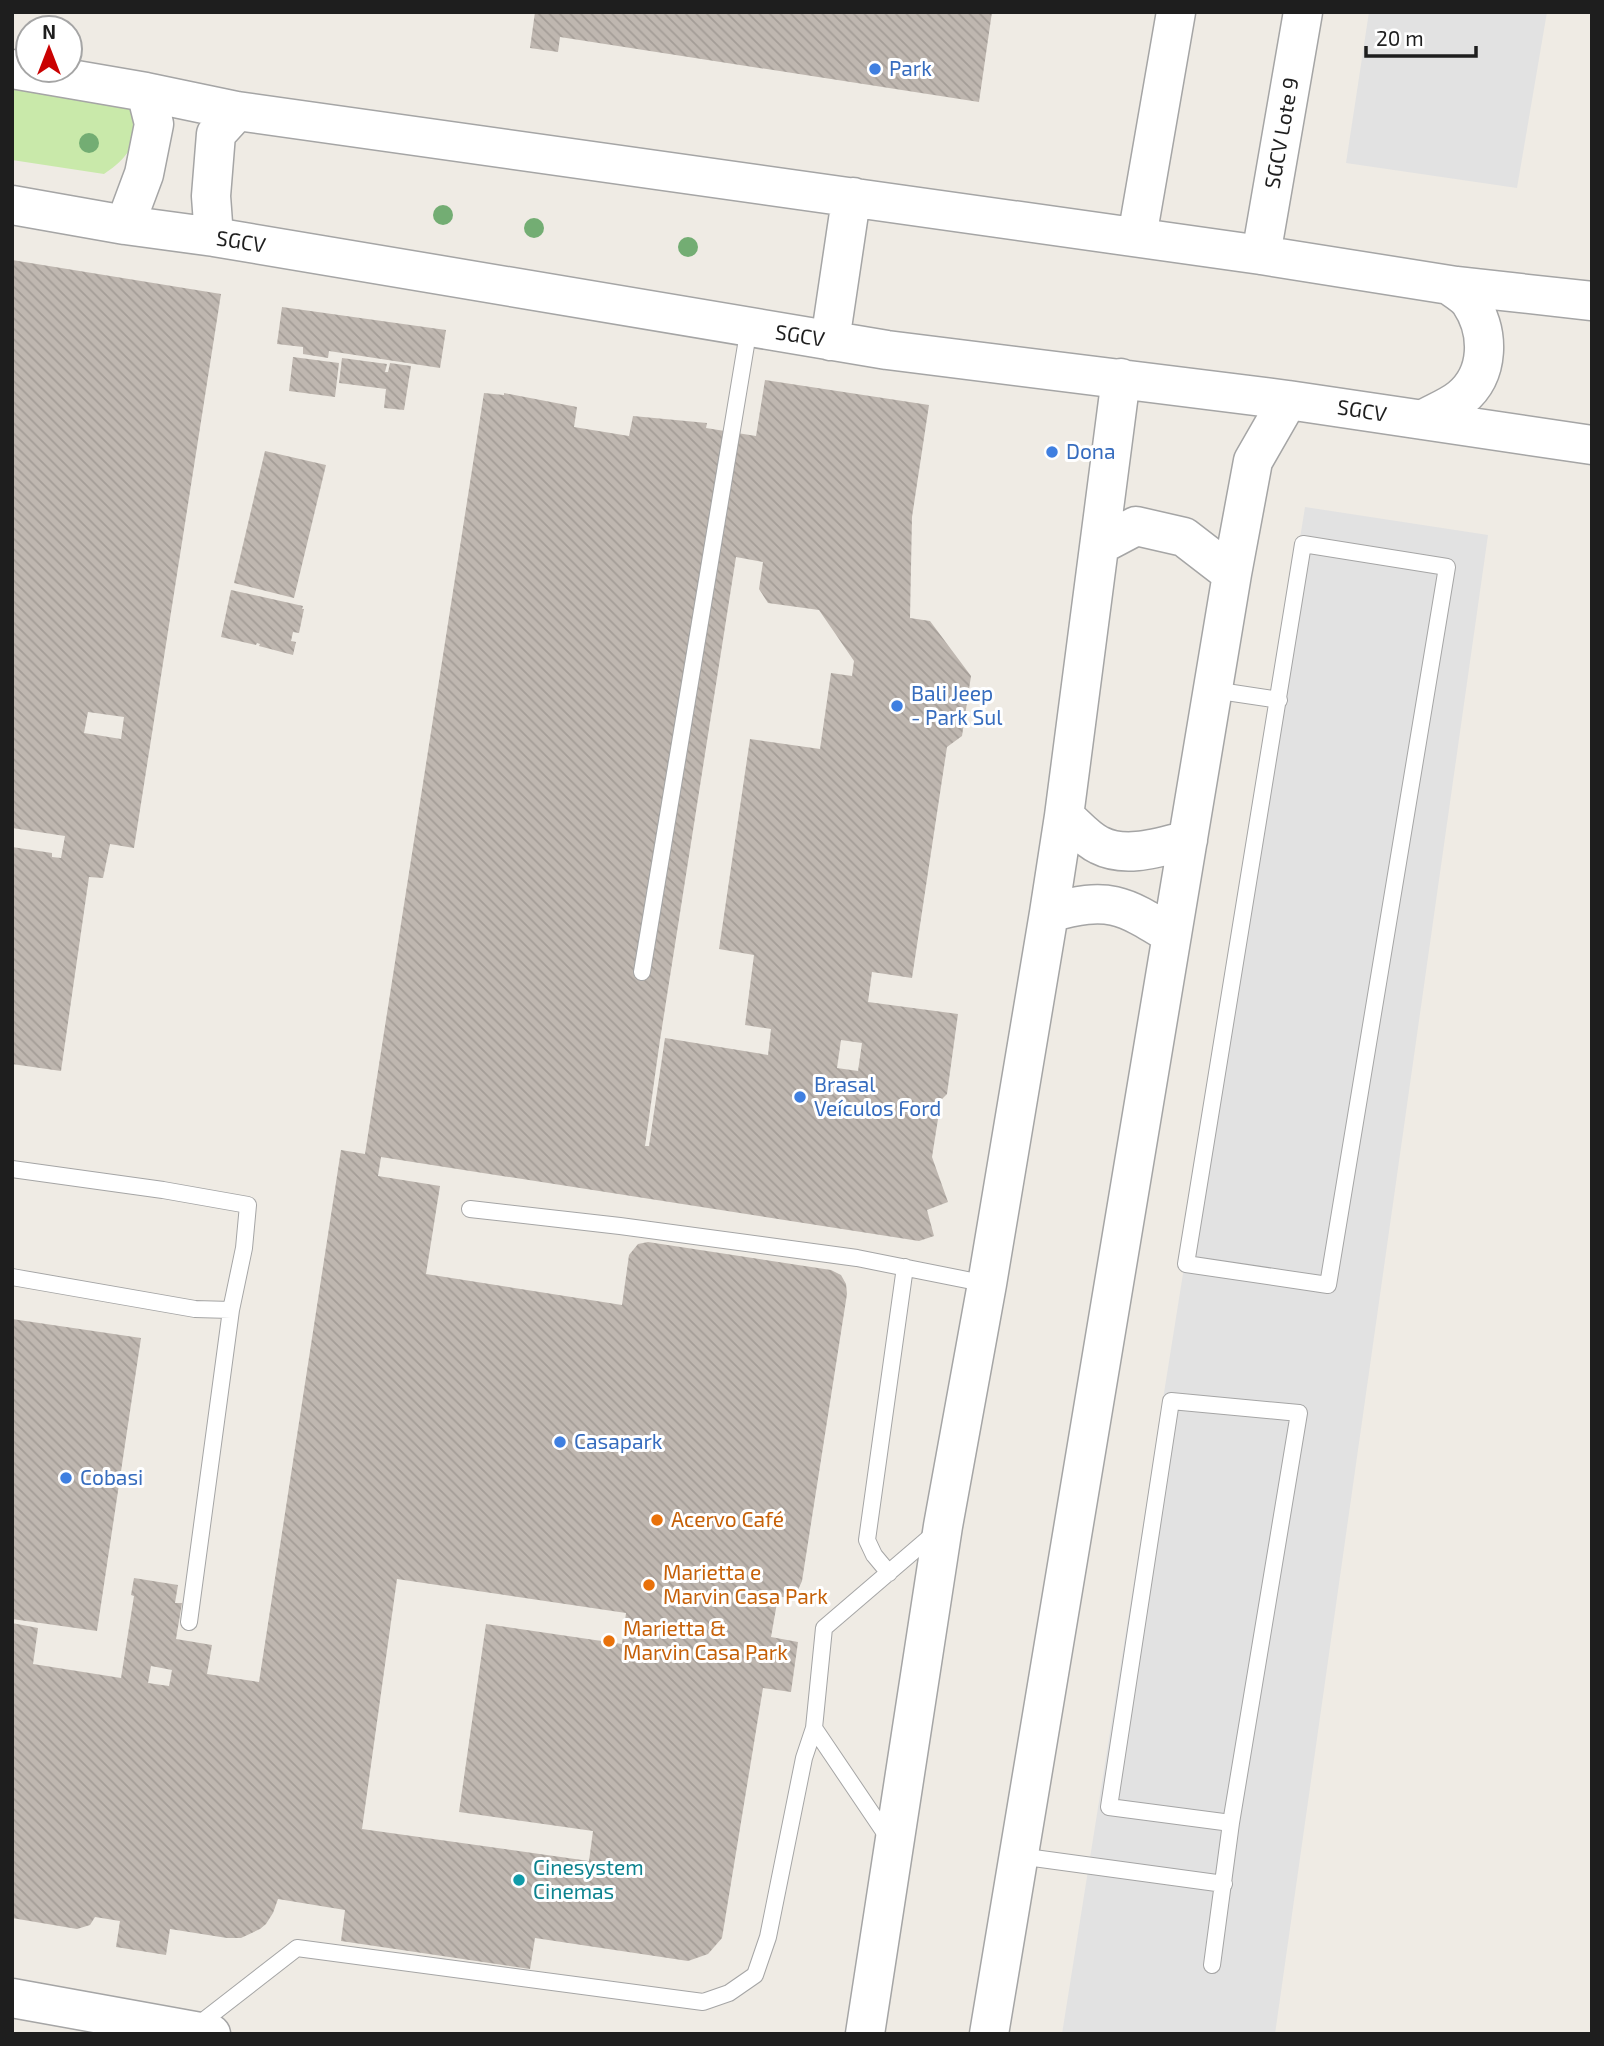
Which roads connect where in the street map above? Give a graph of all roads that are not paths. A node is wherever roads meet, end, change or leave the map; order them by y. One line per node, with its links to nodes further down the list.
1 (1176, 12): 10 (street)
2 (1303, 12): 11 (street, SGCV Lote 9)
3 (12, 69): 4 (street)
4 (146, 92): 5 (street); 8 (street)
5 (237, 111): 6 (street); 9 (street)
6 (853, 197): 10 (street); 15 (street)
7 (12, 205): 8 (street, SGCV)
8 (125, 225): 9 (street, SGCV)
9 (214, 237): 14 (street, SGCV)
10 (1137, 237): 11 (street)
11 (1262, 255): 12 (street)
12 (1449, 285): 13 (street); 18 (street)
13 (1592, 301)
14 (749, 327): 15 (street, SGCV); 28 (lane)
15 (830, 341): 16 (street, SGCV)
16 (1121, 378): 17 (street, SGCV); 20 (street)
17 (1288, 400): 18 (street, SGCV); 21 (street)
18 (1422, 420): 19 (street, SGCV)
19 (1592, 445)
20 (1100, 545): 21 (street); 24 (street)
21 (1232, 574): 22 (street)
22 (1213, 690): 23 (lane); 25 (street)
23 (1279, 700): 23 (lane)
24 (1064, 816): 25 (street); 26 (street)
25 (1188, 840): 27 (street)
26 (1049, 913): 27 (street); 33 (street)
27 (1172, 935): 41 (street)
28 (642, 972)
29 (12, 1169): 34 (lane)
30 (471, 1209): 31 (lane)
31 (905, 1267): 33 (lane); 36 (lane)
32 (12, 1277): 34 (lane)
33 (987, 1283): 35 (street)
34 (231, 1310): 37 (lane)
35 (943, 1526): 36 (lane); 40 (street)
36 (889, 1573): 38 (lane)
37 (189, 1622)
38 (814, 1728): 40 (lane); 45 (lane)
39 (1231, 1823): 39 (lane); 42 (lane)
40 (895, 1847): 46 (street)
41 (1019, 1856): 42 (lane); 47 (street)
42 (1224, 1884): 43 (lane)
43 (1212, 1965)
44 (12, 1998): 45 (street)
45 (201, 2032)
46 (866, 2033)
47 (989, 2034)

